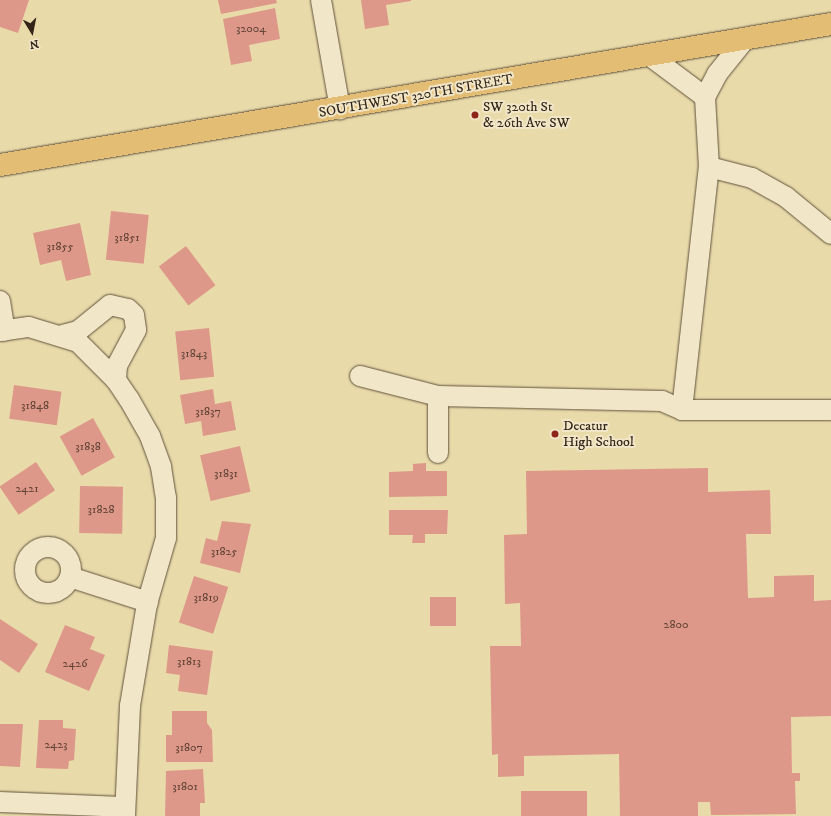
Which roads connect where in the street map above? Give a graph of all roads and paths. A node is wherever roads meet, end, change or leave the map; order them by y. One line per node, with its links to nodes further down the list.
1 (321, 0): 6 (street)
2 (831, 24): 3 (main road, SOUTHWEST 320TH STREET)
3 (745, 40): 4 (main road, SOUTHWEST 320TH STREET); 5 (street)
4 (650, 56): 5 (street); 6 (main road, SOUTHWEST 320TH STREET)
5 (705, 96): 8 (street)
6 (340, 109): 7 (main road, SOUTHWEST 320TH STREET)
7 (0, 165)
8 (709, 167): 9 (street); 16 (street)
9 (831, 234)
10 (0, 301): 11 (street)
11 (2, 331): 12 (street)
12 (63, 335): 14 (street); 14 (street)
13 (360, 376): 15 (street)
14 (116, 380): 20 (street)
15 (438, 396): 16 (street); 18 (street)
16 (682, 410): 17 (street)
17 (831, 410)
18 (438, 453)
19 (70, 577): 20 (street)
20 (148, 602): 22 (street)
21 (0, 802): 22 (street)
22 (124, 812)

